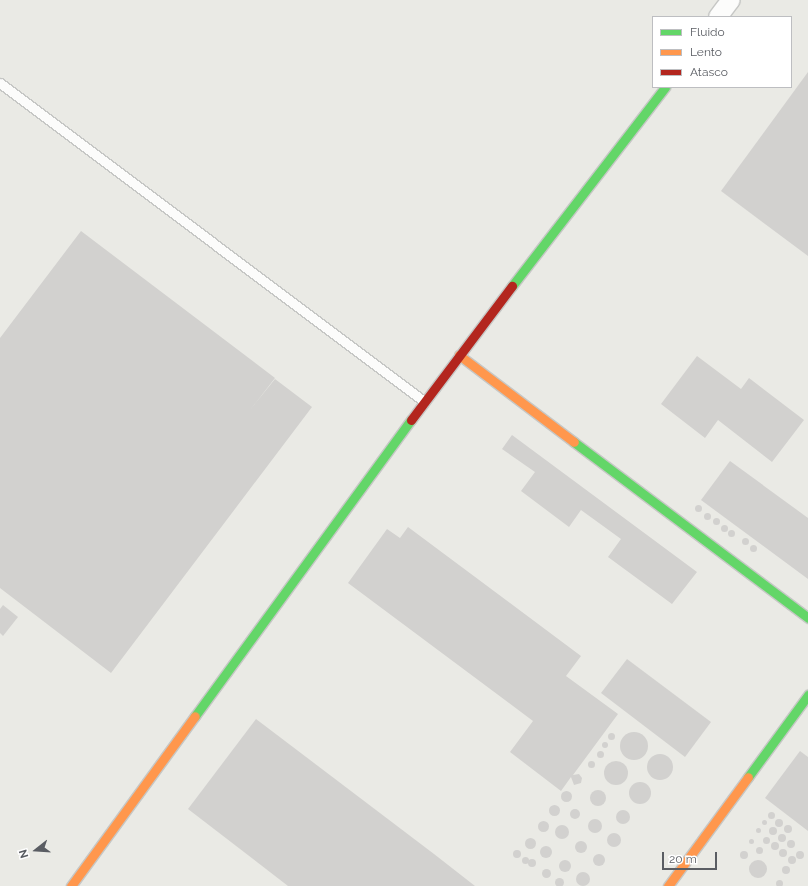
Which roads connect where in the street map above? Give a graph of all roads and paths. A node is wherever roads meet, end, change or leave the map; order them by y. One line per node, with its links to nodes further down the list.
1 (731, 0): 2 (street)
2 (719, 16)
3 (0, 83): 6 (lane)
4 (664, 88): 5 (street)
5 (459, 355): 6 (street); 7 (street)
6 (425, 402): 9 (street)
7 (808, 618)
8 (808, 695): 10 (street)
9 (71, 886)
10 (668, 886)

